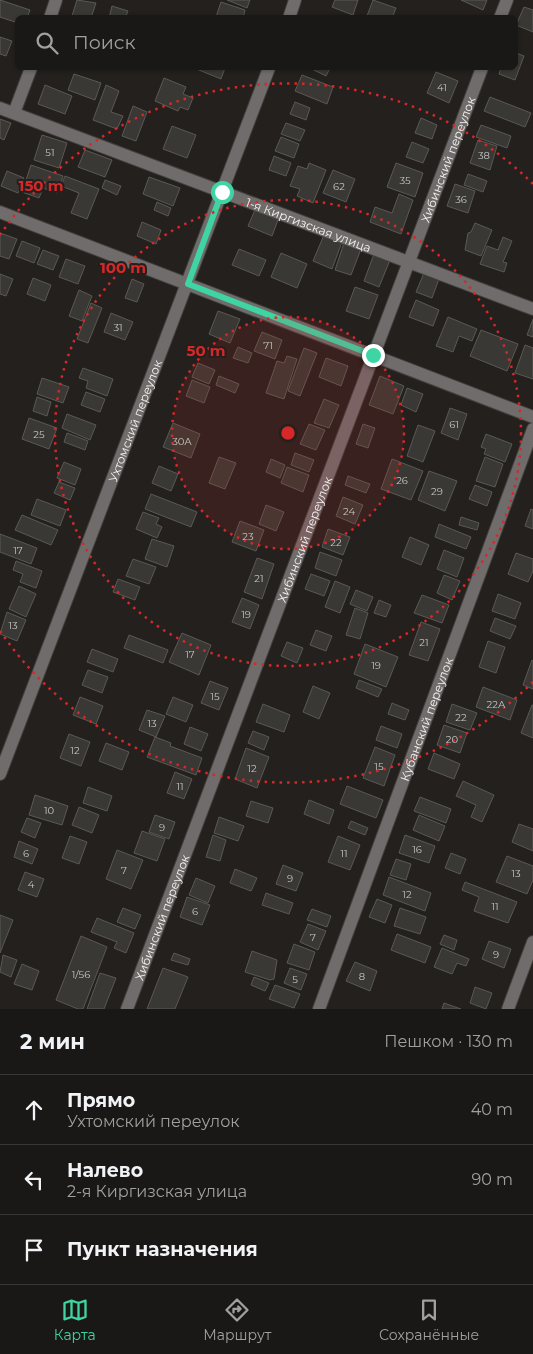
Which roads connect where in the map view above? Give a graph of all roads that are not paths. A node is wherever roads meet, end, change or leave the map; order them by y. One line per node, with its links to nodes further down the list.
1 (56, 0): 4 (street)
2 (295, 0): 5 (street)
3 (507, 0): 6 (street)
4 (51, 15)
5 (290, 15)
6 (501, 15)
7 (30, 70): 11 (street)
8 (269, 70): 12 (street, Ухтомский переулок)
9 (481, 70): 14 (street, Хибинский переулок)
10 (0, 108): 11 (street, 1-я Киргизская улица)
11 (14, 113): 12 (street, 1-я Киргизская улица)
12 (222, 192): 14 (street, 1-я Киргизская улица); 15 (street, Ухтомский переулок)
13 (0, 212): 15 (street)
14 (409, 262): 16 (street, 1-я Киргизская улица); 17 (street, Хибинский переулок)
15 (188, 284): 17 (street); 20 (street, Ухтомский переулок)
16 (533, 309)
17 (373, 355): 18 (street); 22 (street, Хибинский переулок)
18 (533, 417)
19 (533, 429): 23 (street, Кубанский переулок)
20 (0, 774)
21 (533, 942): 24 (street)
22 (126, 1009)
23 (319, 1009)
24 (508, 1009)

